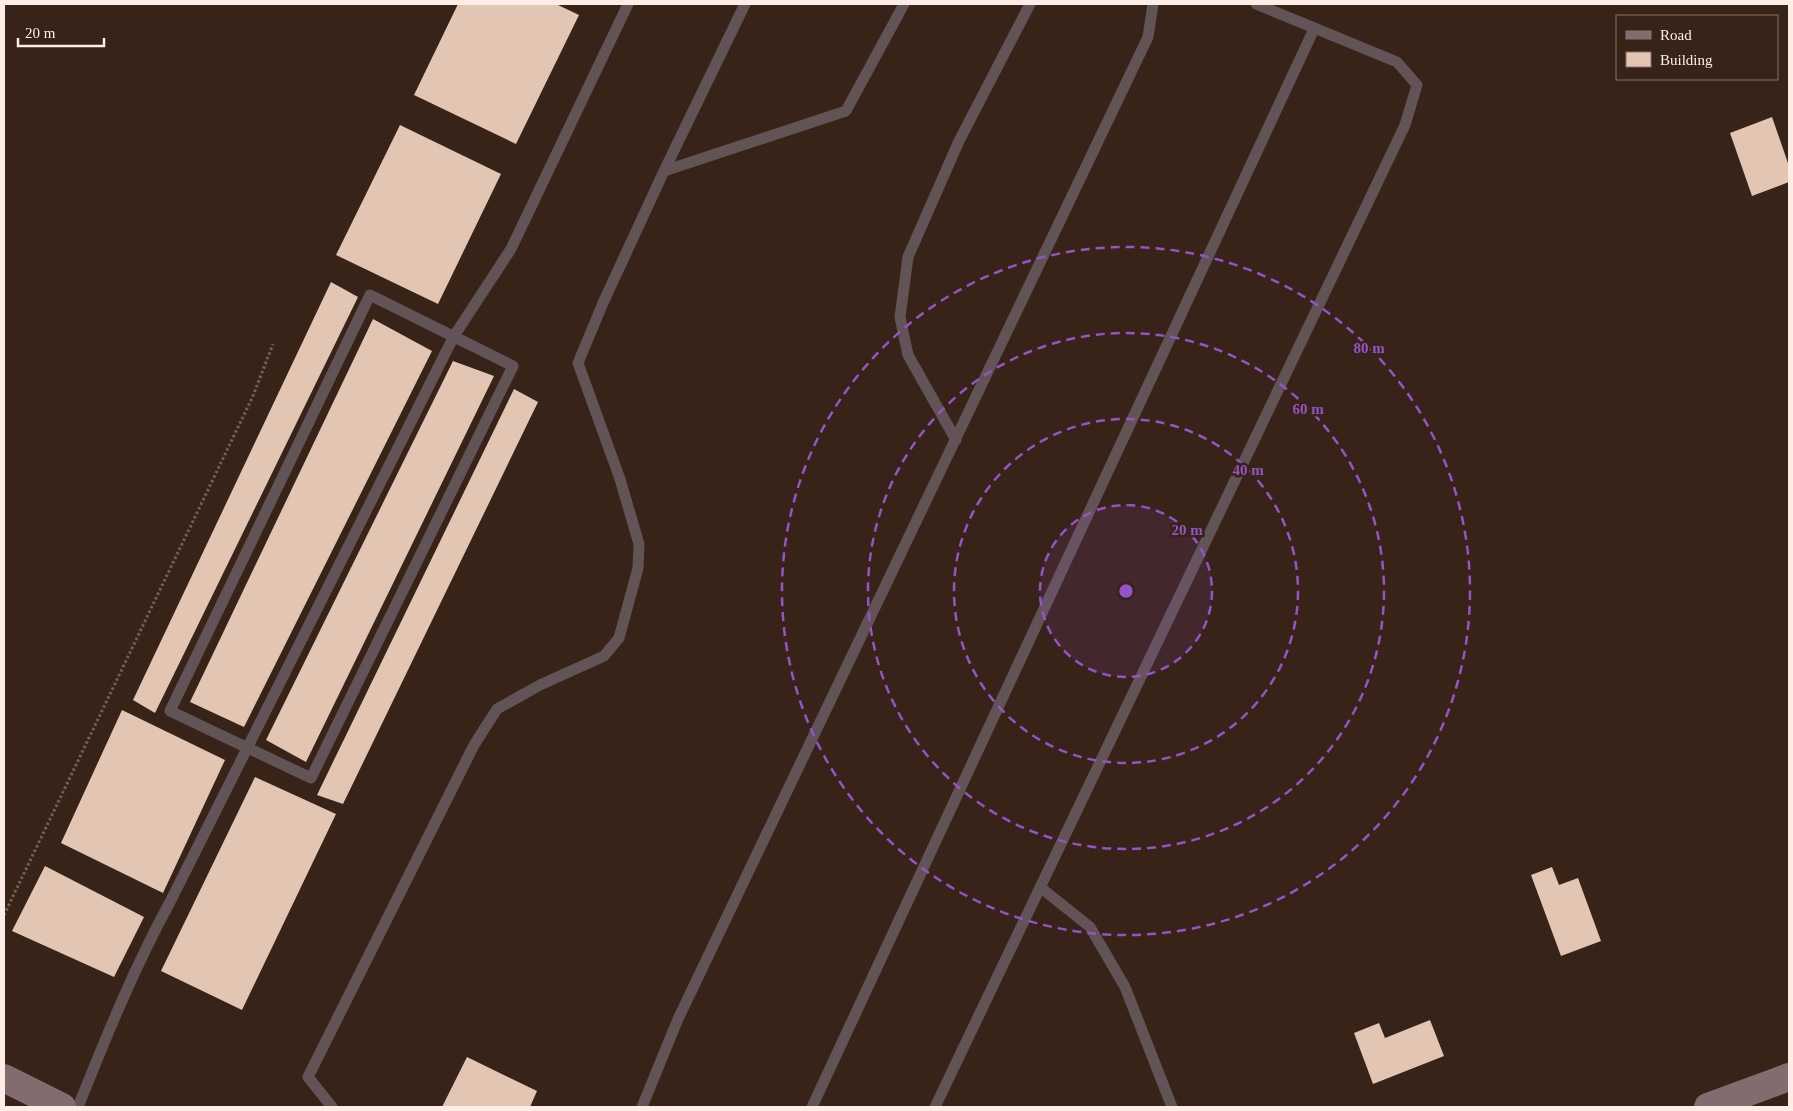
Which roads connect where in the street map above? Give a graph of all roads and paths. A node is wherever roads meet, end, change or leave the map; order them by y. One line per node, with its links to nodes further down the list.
1 (628, 4): 9 (lane)
2 (746, 4): 8 (lane)
3 (904, 4): 8 (lane)
4 (1030, 4): 11 (lane)
5 (1153, 4): 11 (lane)
6 (1256, 4): 7 (lane)
7 (1314, 29): 13 (lane); 21 (lane)
8 (664, 171): 19 (lane)
9 (454, 336): 12 (lane); 12 (lane); 12 (lane)
10 (273, 344): 14 (path)
11 (956, 440): 20 (lane)
12 (247, 747): 18 (lane)
13 (1040, 887): 22 (lane); 23 (lane)
14 (4, 915)
15 (1789, 1077): 24 (street)
16 (4, 1078): 17 (street)
17 (62, 1107)
18 (78, 1107)
19 (332, 1107)
20 (642, 1107)
21 (812, 1107)
22 (935, 1107)
23 (1172, 1107)
24 (1708, 1107)

